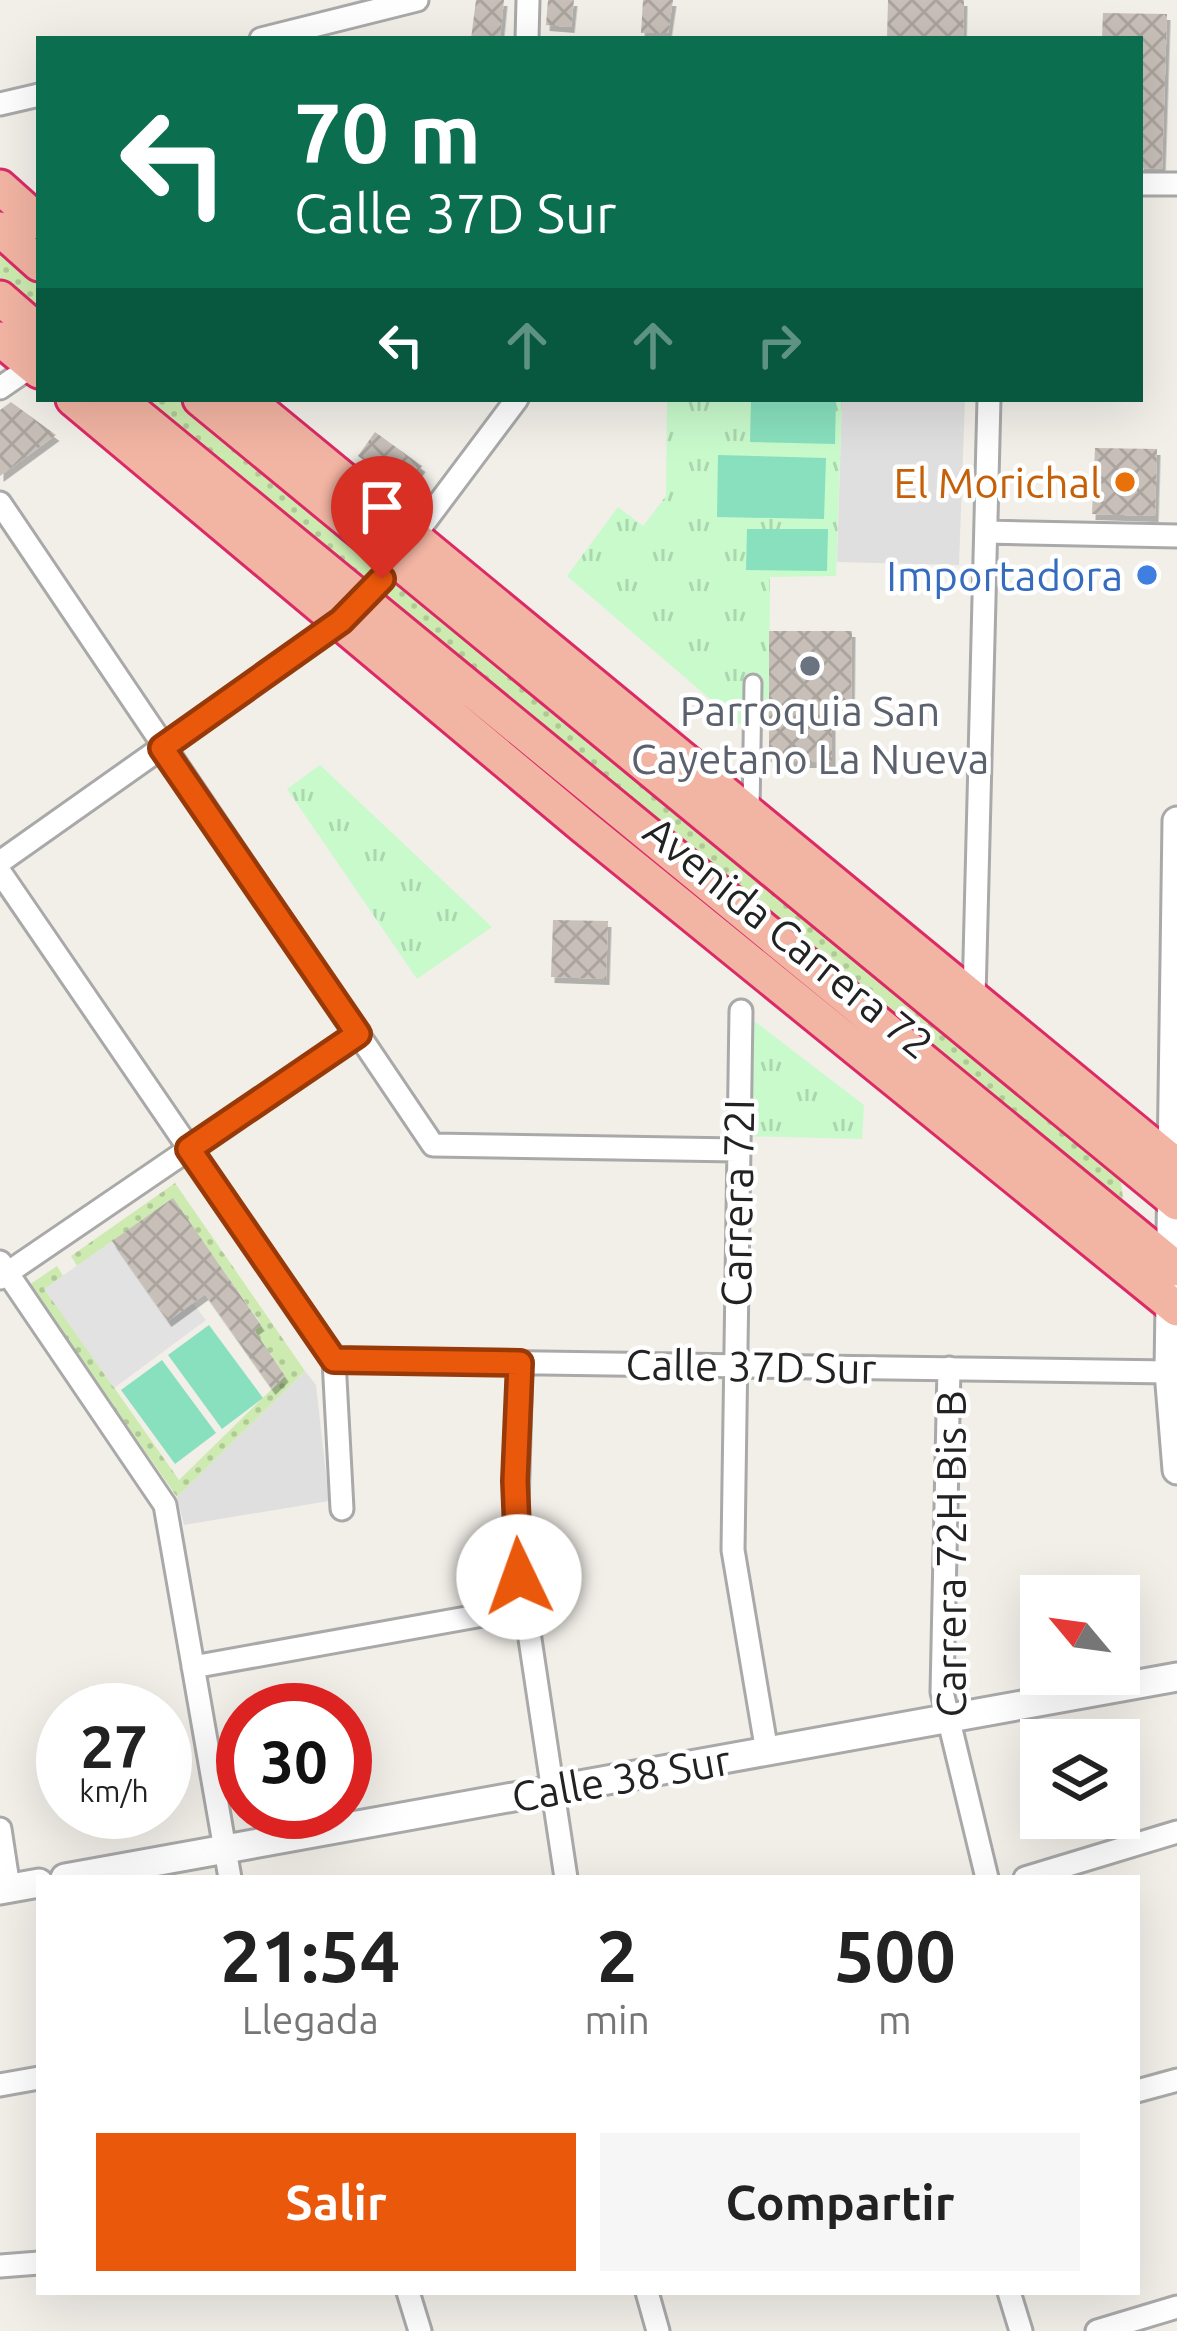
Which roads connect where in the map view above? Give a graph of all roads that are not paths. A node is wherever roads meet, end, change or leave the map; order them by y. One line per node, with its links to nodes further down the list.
1 (417, 0): 3 (street)
2 (528, 0): 4 (street)
3 (273, 36)
4 (527, 36)
5 (36, 96): 6 (street)
6 (0, 104)
7 (1143, 184): 8 (street)
8 (1177, 184)
9 (0, 187): 11 (highway)
10 (0, 216): 13 (highway)
11 (36, 219)
12 (0, 229): 14 (highway)
13 (36, 234)
14 (36, 261)
15 (0, 298): 16 (highway)
16 (36, 329)
17 (0, 339): 18 (highway)
18 (36, 369): 19 (street)
19 (0, 388)
20 (77, 402): 30 (highway, Avenida Carrera 72)
21 (121, 402): 30 (highway, Avenida Carrera 72)
22 (204, 402): 29 (highway, Avenida Carrera 72)
23 (249, 402): 29 (highway, Avenida Carrera 72)
24 (515, 402): 29 (street)
25 (989, 402): 27 (street)
26 (0, 503): 34 (street)
27 (986, 532): 28 (street); 41 (street)
28 (1177, 536)
29 (405, 548): 30 (street); 31 (highway, Avenida Carrera 72); 33 (highway, Avenida Carrera 72)
30 (352, 611): 34 (street); 35 (highway, Avenida Carrera 72); 39 (highway, Avenida Carrera 72)
31 (552, 650): 33 (highway); 36 (highway, Avenida Carrera 72)
32 (753, 683): 36 (street)
33 (584, 718): 46 (highway, Avenida Carrera 72)
34 (162, 748): 38 (street); 43 (street)
35 (592, 793): 39 (highway); 48 (highway, Avenida Carrera 72)
36 (752, 814): 41 (highway, Avenida Carrera 72)
37 (1177, 820): 46 (street)
38 (0, 862)
39 (635, 869): 48 (highway, Avenida Carrera 72)
40 (0, 872): 44 (street)
41 (974, 998): 46 (highway, Avenida Carrera 72)
42 (741, 1011): 45 (street, Carrera 72I)
43 (358, 1034): 44 (street); 45 (street)
44 (189, 1149): 47 (street); 49 (street)
45 (737, 1150): 51 (street, Carrera 72I)
46 (1174, 1182): 48 (street)
47 (2, 1271): 57 (street)
48 (1173, 1286): 53 (street)
49 (334, 1360): 50 (street, Calle 37D Sur); 55 (street)
50 (520, 1363): 51 (street, Calle 37D Sur); 56 (street)
51 (734, 1365): 52 (street, Calle 37D Sur); 60 (street, Carrera 72I)
52 (949, 1368): 53 (street, Calle 37D Sur); 59 (street, Carrera 72H Bis B)
53 (1168, 1372): 54 (street)
54 (1177, 1470)
55 (342, 1509)
56 (522, 1608): 57 (street); 61 (street)
57 (193, 1666): 64 (street)
58 (1177, 1677): 59 (street, Calle 38 Sur)
59 (945, 1720): 60 (street, Calle 38 Sur); 68 (street, Carrera 72H Bis B)
60 (767, 1752): 61 (street, Calle 38 Sur)
61 (551, 1791): 64 (street, Calle 38 Sur); 67 (street)
62 (0, 1829): 71 (street)
63 (1177, 1832): 69 (street)
64 (225, 1850): 65 (street, Calle 38 Sur); 66 (street)
65 (82, 1875)
66 (229, 1875)
67 (565, 1875)
68 (986, 1875)
69 (1035, 1875)
70 (36, 1883): 71 (street)
71 (5, 1889)
72 (36, 2079): 74 (street)
73 (1177, 2080): 75 (street)
74 (0, 2085)
75 (1140, 2090)
76 (36, 2263): 77 (street)
77 (0, 2266)
78 (409, 2295): 82 (street)
79 (647, 2295): 83 (street)
80 (1010, 2295): 84 (street)
81 (1177, 2307): 85 (street)
82 (420, 2331)
83 (658, 2331)
84 (1021, 2331)
85 (1097, 2331)

